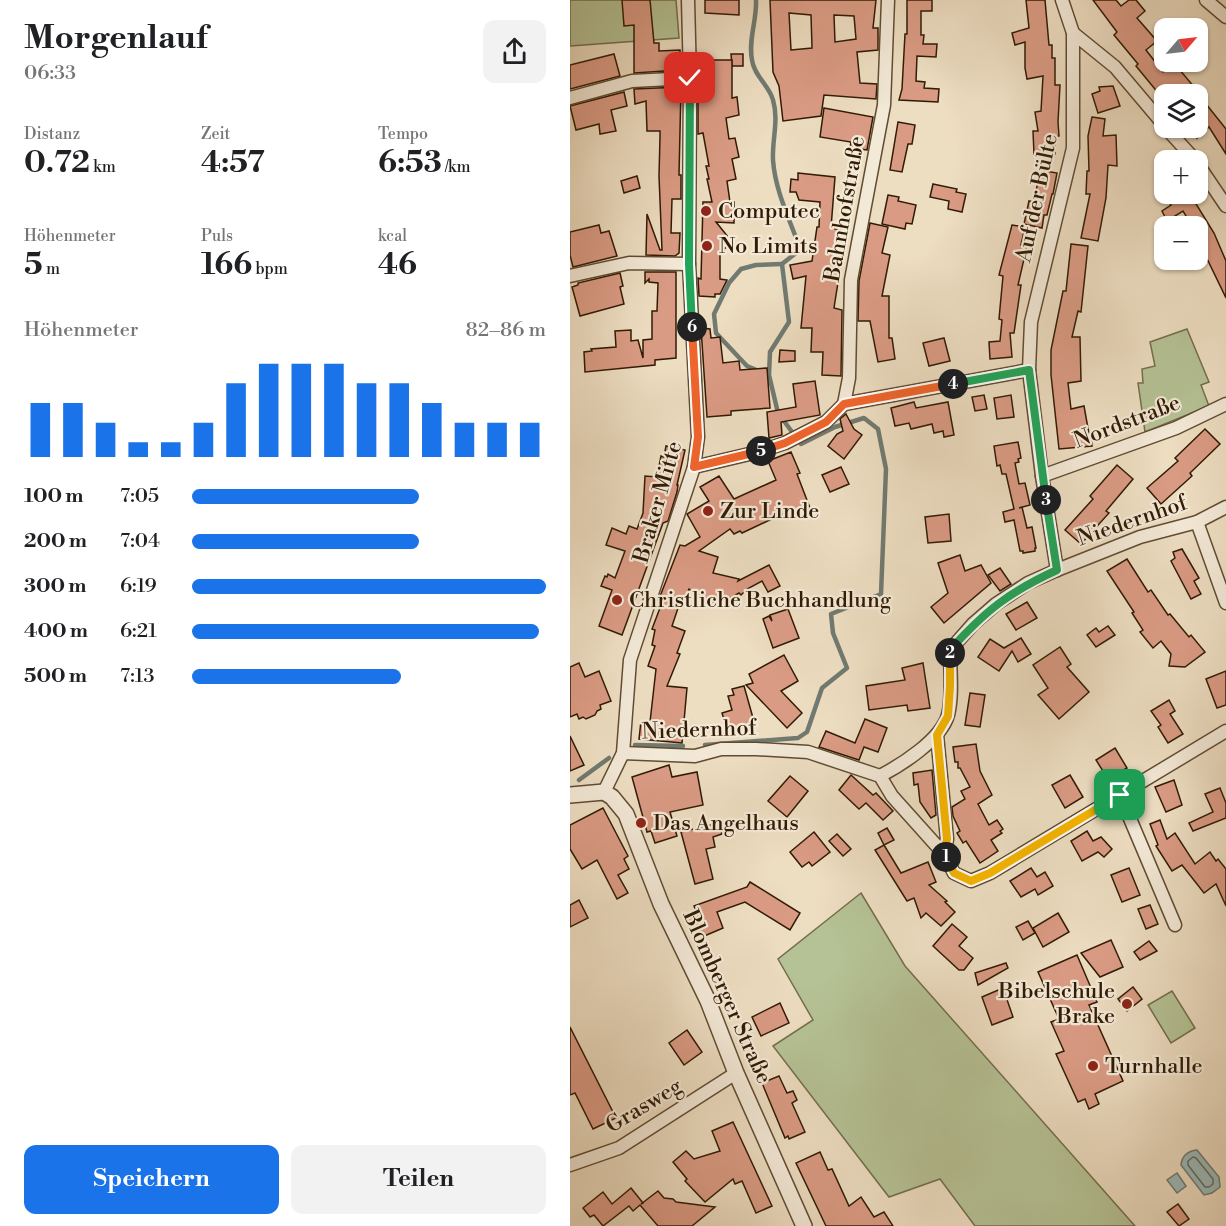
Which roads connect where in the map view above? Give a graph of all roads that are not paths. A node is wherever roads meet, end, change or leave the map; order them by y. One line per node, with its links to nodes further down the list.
1 (688, 0): 7 (street, Braker Mitte)
2 (888, 0): 17 (street, Bahnhofstraße)
3 (1062, 0): 6 (street, Auf der Bülte)
4 (1206, 0): 5 (street)
5 (1226, 17)
6 (1073, 33): 9 (street); 16 (street, Auf der Bülte)
7 (690, 78): 8 (street); 14 (street, Braker Mitte)
8 (570, 98)
9 (1154, 113)
10 (1175, 138): 11 (street)
11 (1186, 150)
12 (1208, 180): 13 (street)
13 (1226, 206)
14 (689, 264): 15 (street); 19 (street, Braker Mitte)
15 (570, 276)
16 (1029, 370): 17 (street); 20 (street, Auf der Bülte)
17 (844, 404): 19 (street)
18 (1226, 404): 20 (street, Nordstraße)
19 (694, 467): 27 (street, Braker Mitte)
20 (1042, 476): 23 (street, Auf der Bülte)
21 (1226, 507): 22 (street, Niedernhof)
22 (1197, 522): 23 (street, Niedernhof); 24 (street)
23 (1057, 570): 26 (street, Niedernhof)
24 (1226, 603)
25 (1226, 731): 31 (street)
26 (937, 735): 28 (street, Niedernhof); 32 (street, Niedernhof)
27 (623, 753): 28 (street, Niedernhof); 29 (street, Braker Mitte)
28 (879, 776): 32 (street)
29 (604, 792): 30 (street); 34 (street, Blomberger Straße)
30 (570, 795)
31 (1120, 795): 32 (street); 33 (street)
32 (944, 854)
33 (1174, 925)
34 (736, 1074): 35 (street, Grasweg); 36 (street, Blomberger Straße)
35 (570, 1165)
36 (804, 1226)

